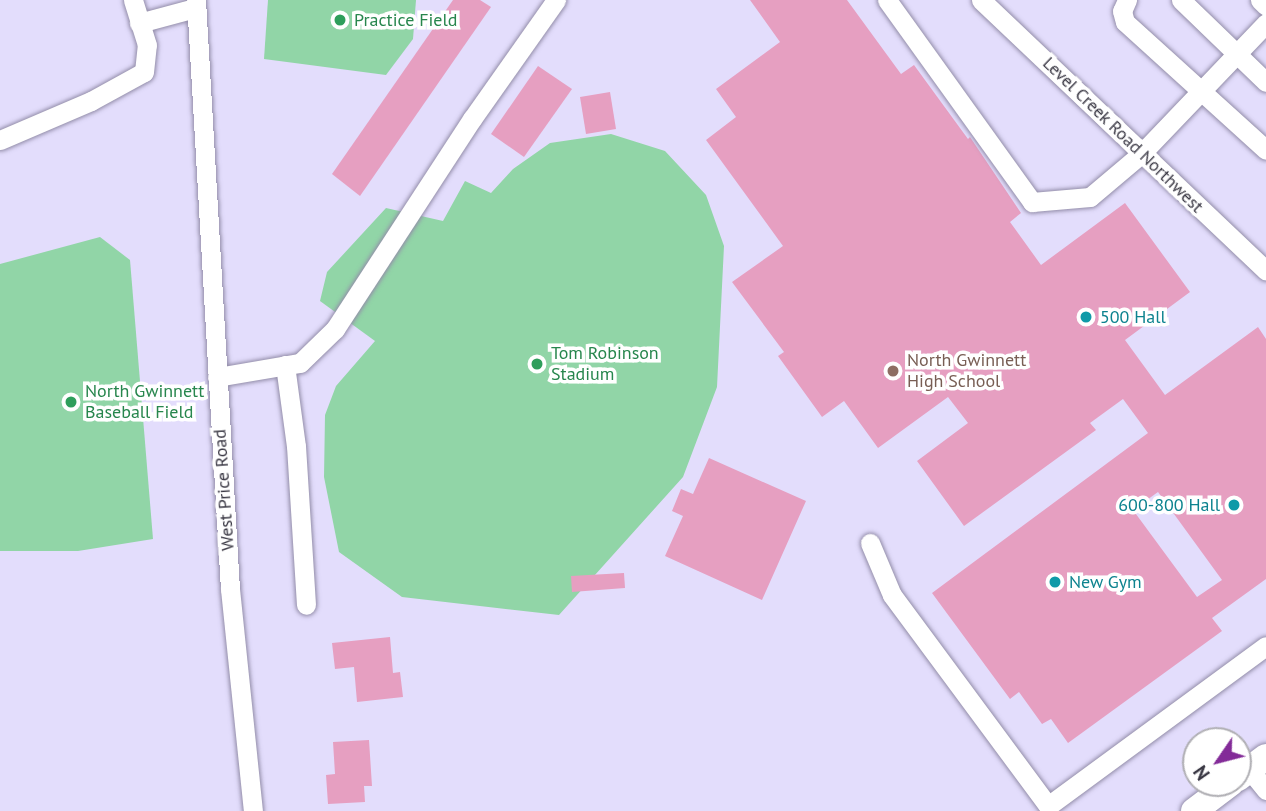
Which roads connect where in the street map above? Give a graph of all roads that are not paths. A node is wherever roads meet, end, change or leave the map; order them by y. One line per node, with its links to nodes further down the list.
1 (133, 0): 10 (street)
2 (556, 0): 19 (street)
3 (887, 0): 17 (street)
4 (981, 0): 17 (street, Level Creek Road Northwest)
5 (1127, 0): 14 (street)
6 (1181, 0): 12 (street)
7 (1260, 0): 9 (street)
8 (195, 4): 10 (street); 20 (street, West Price Road)
9 (1266, 6)
10 (139, 23): 15 (street)
11 (1266, 23): 12 (street)
12 (1236, 54): 13 (street); 14 (street)
13 (1266, 82)
14 (1201, 92): 16 (street); 17 (street)
15 (0, 140)
16 (1266, 150)
17 (1141, 154): 18 (street, Level Creek Road Northwest)
18 (1266, 270)
19 (285, 365): 20 (street); 22 (street)
20 (217, 377): 27 (street, West Price Road)
21 (870, 543): 23 (street)
22 (306, 605)
23 (1266, 646)
24 (1252, 777): 25 (street)
25 (1266, 790)
26 (1213, 797): 28 (main road)
27 (253, 811)
28 (1194, 811)

